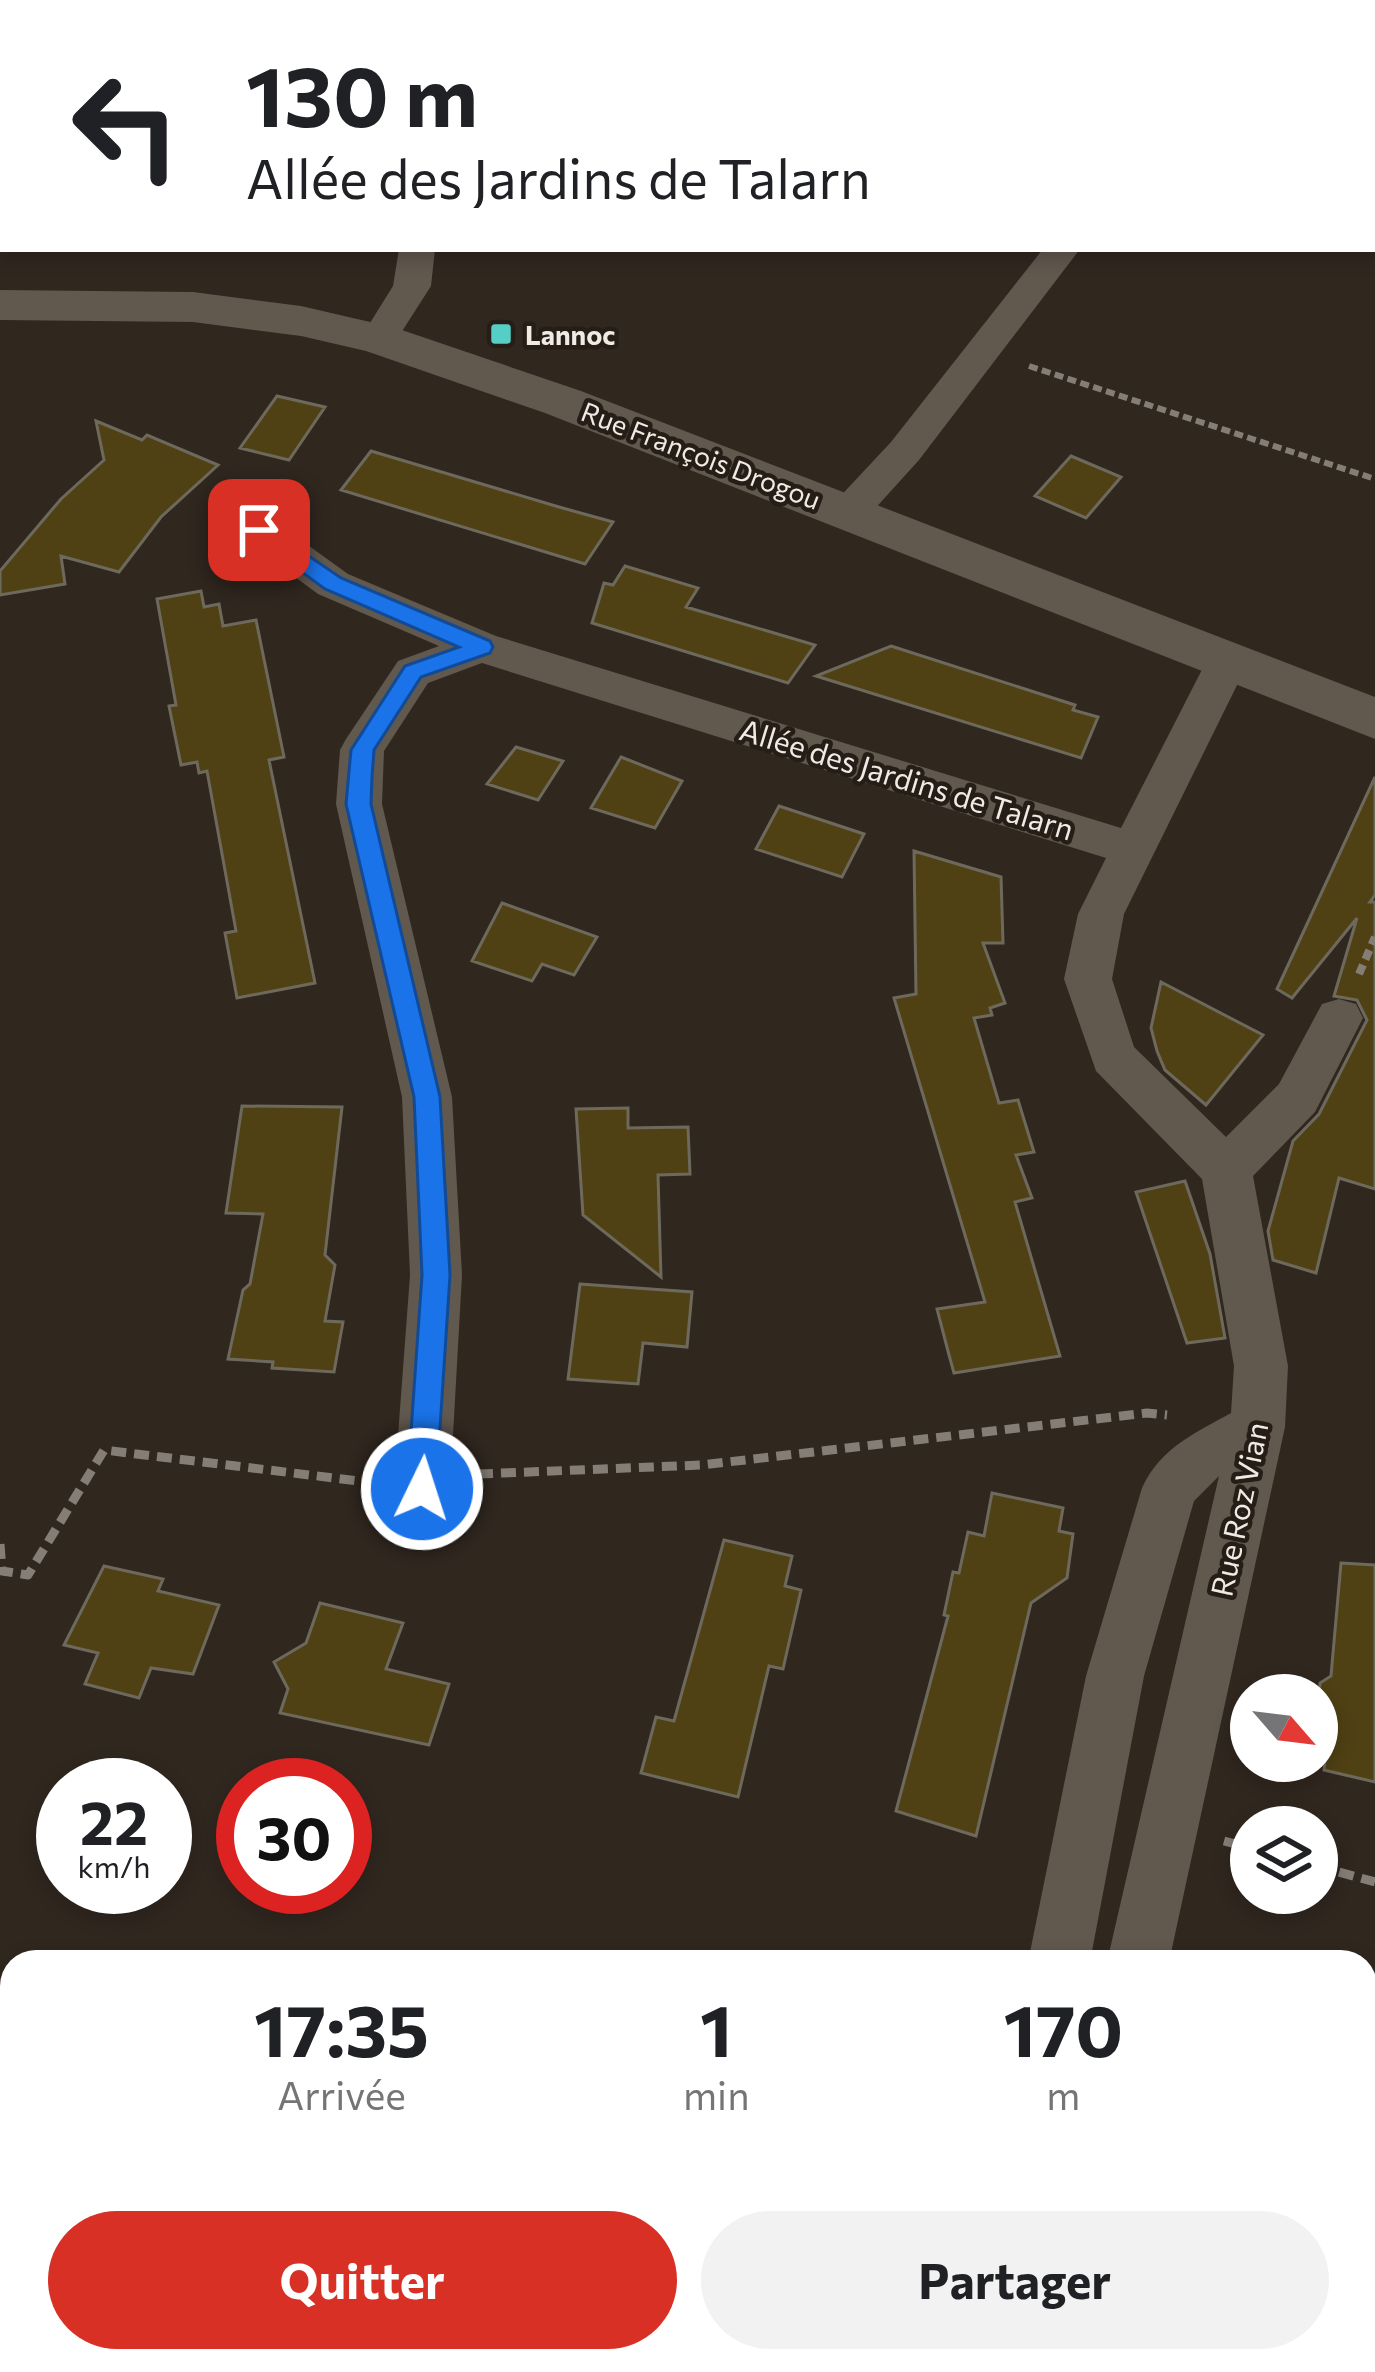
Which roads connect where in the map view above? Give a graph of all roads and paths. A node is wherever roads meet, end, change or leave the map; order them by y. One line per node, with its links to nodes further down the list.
1 (417, 252): 4 (street)
2 (1060, 252): 5 (street)
3 (0, 305): 4 (street, Rue François Drogou)
4 (379, 339): 7 (street, Rue François Drogou)
5 (983, 352): 6 (path); 7 (street)
6 (1375, 479)
7 (848, 513): 10 (street, Rue François Drogou)
8 (259, 530): 9 (street, Allée des Jardins de Talarn)
9 (482, 647): 12 (street, Allée des Jardins de Talarn); 16 (street)
10 (1226, 663): 11 (street, Rue François Drogou); 12 (street)
11 (1375, 719)
12 (1132, 849): 14 (street)
13 (1339, 1018): 14 (street)
14 (1226, 1170): 15 (street, Rue Roz Vian)
15 (1258, 1427): 16 (path); 20 (street); 21 (street, Rue Roz Vian)
16 (422, 1482): 17 (path)
17 (0, 1544)
18 (1338, 1872): 19 (path)
19 (1375, 1882)
20 (1061, 1950)
21 (1141, 1950)

